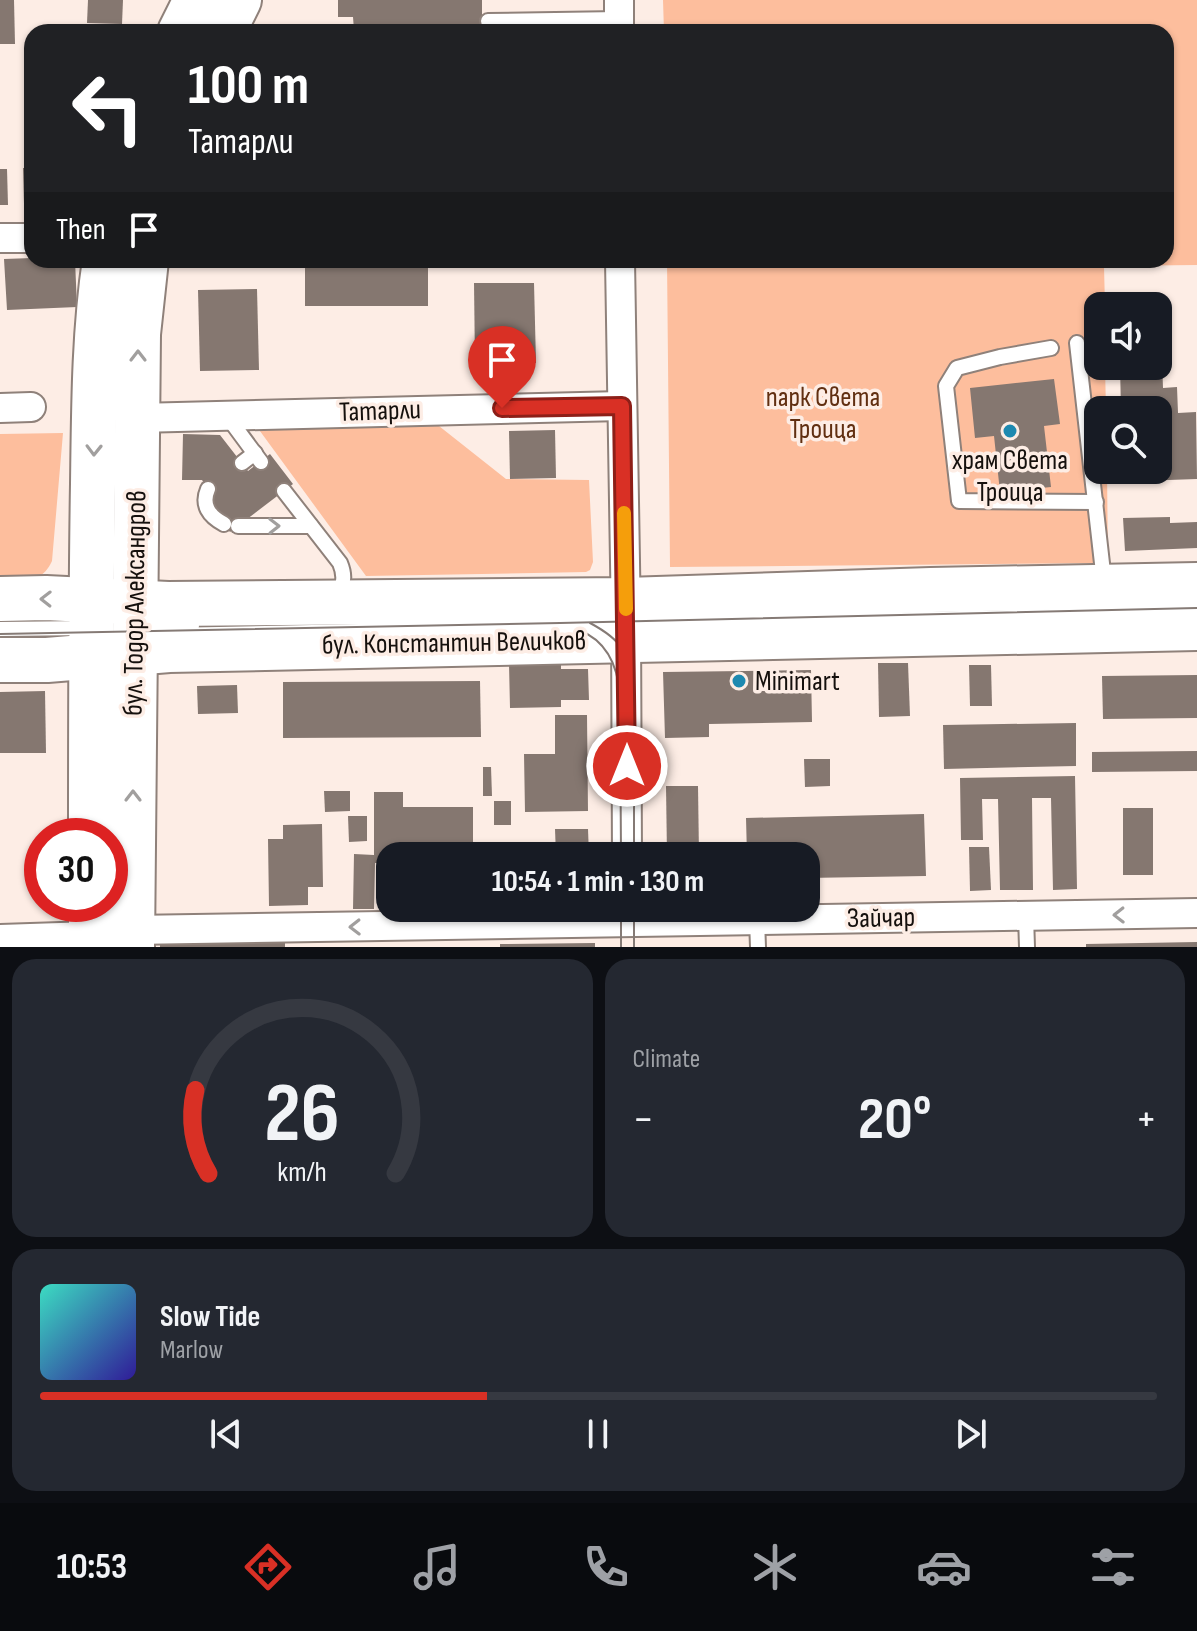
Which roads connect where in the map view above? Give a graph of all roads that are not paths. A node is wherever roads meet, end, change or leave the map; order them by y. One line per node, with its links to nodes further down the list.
1 (196, 0): 5 (main road)
2 (239, 0): 6 (main road)
3 (619, 17): 4 (lane)
4 (488, 21)
5 (184, 24)
6 (227, 24)
7 (0, 238): 8 (street)
8 (24, 238)
9 (104, 268): 30 (main road, бул. Тодор Александров, one-way to 30)
10 (145, 268): 18 (main road, бул. Тодор Александров, one-way to 10)
11 (620, 268): 14 (street)
12 (1077, 343): 22 (lane)
13 (1051, 348): 22 (lane)
14 (622, 406): 17 (street, Татарли); 28 (street)
15 (31, 407): 16 (street)
16 (0, 408)
17 (226, 416): 18 (street, Татарли); 19 (lane)
18 (138, 418): 30 (main road, бул. Тодор Александров)
19 (242, 463)
20 (208, 489): 23 (lane, one-way to 23)
21 (284, 491): 23 (lane)
22 (1096, 502): 25 (lane)
23 (311, 526): 27 (lane)
24 (1197, 585): 25 (main road, бул. Константин Величков)
25 (1105, 587): 28 (main road, бул. Константин Величков)
26 (0, 599): 30 (main road, бул. Константин Величков, one-way to 26)
27 (324, 602): 28 (main road, бул. Константин Величков); 30 (main road, бул. Константин Величков)
28 (626, 618): 30 (main road, бул. Константин Величков); 31 (main road, бул. Константин Величков); 35 (street)
29 (199, 625): 30 (lane, бул. Константин Величков)
30 (113, 627): 32 (lane, бул. Константин Величков); 33 (main road, бул. Константин Величков); 34 (main road, бул. Тодор Александров); 39 (main road, бул. Тодор Александров, one-way to 30)
31 (1197, 628)
32 (0, 629)
33 (0, 660)
34 (93, 818)
35 (627, 842)
36 (1197, 913): 37 (street, Зайчар, one-way to 37)
37 (1026, 916): 40 (street, Зайчар); 42 (lane)
38 (628, 926): 39 (street, Зайчар, one-way to 39); 40 (street, Зайчар)
39 (107, 933): 41 (street, Зайчар)
40 (757, 934)
41 (0, 939)
42 (1027, 947)

